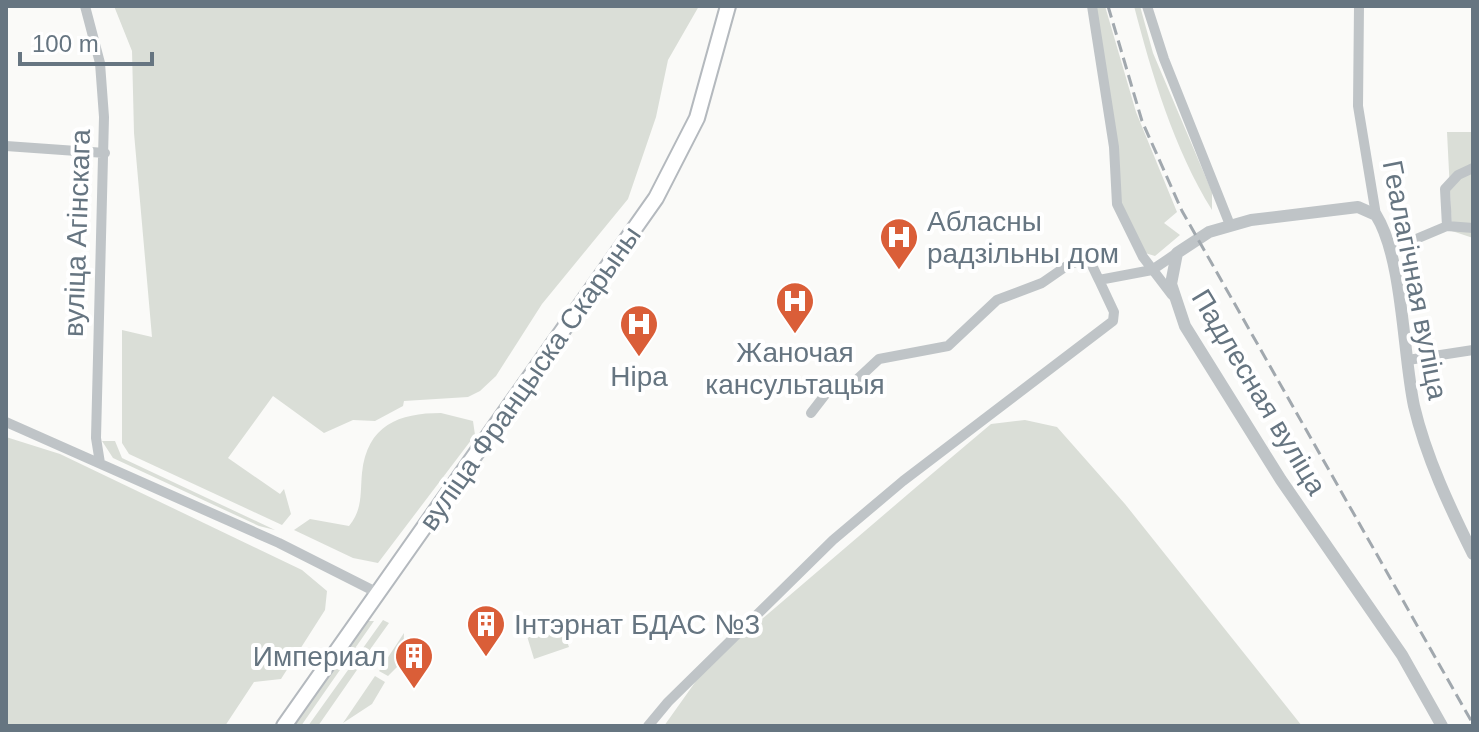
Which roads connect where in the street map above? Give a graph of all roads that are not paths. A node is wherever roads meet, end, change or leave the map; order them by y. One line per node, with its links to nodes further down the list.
1 (85, 6): 7 (street, вуліца Агінскага)
2 (728, 6): 24 (main road, вуліца Францыска Скарыны)
3 (1092, 6): 15 (street)
4 (1147, 6): 10 (street)
5 (1359, 6): 9 (street, Геалагічная вуліца)
6 (6, 146): 7 (street)
7 (105, 153): 22 (street, вуліца Агінскага)
8 (1473, 168): 11 (street)
9 (1376, 215): 10 (street); 13 (street, Геалагічная вуліца)
10 (1230, 225): 14 (street)
11 (1447, 226): 12 (street); 13 (street)
12 (1473, 228)
13 (1390, 250): 19 (street, Геалагічная вуліца)
14 (1177, 253): 15 (street); 17 (street, Падлесная вуліца)
15 (1152, 270): 16 (street); 17 (street)
16 (1099, 280): 20 (street); 26 (street)
17 (1172, 295): 27 (street, Падлесная вуліца)
18 (1473, 350): 19 (street)
19 (1408, 360): 23 (street, Геалагічная вуліца)
20 (811, 413)
21 (6, 422): 22 (street)
22 (100, 463): 24 (street)
23 (1473, 554)
24 (378, 593): 25 (main road, вуліца Францыска Скарыны)
25 (284, 726)
26 (648, 726)
27 (1442, 726)

